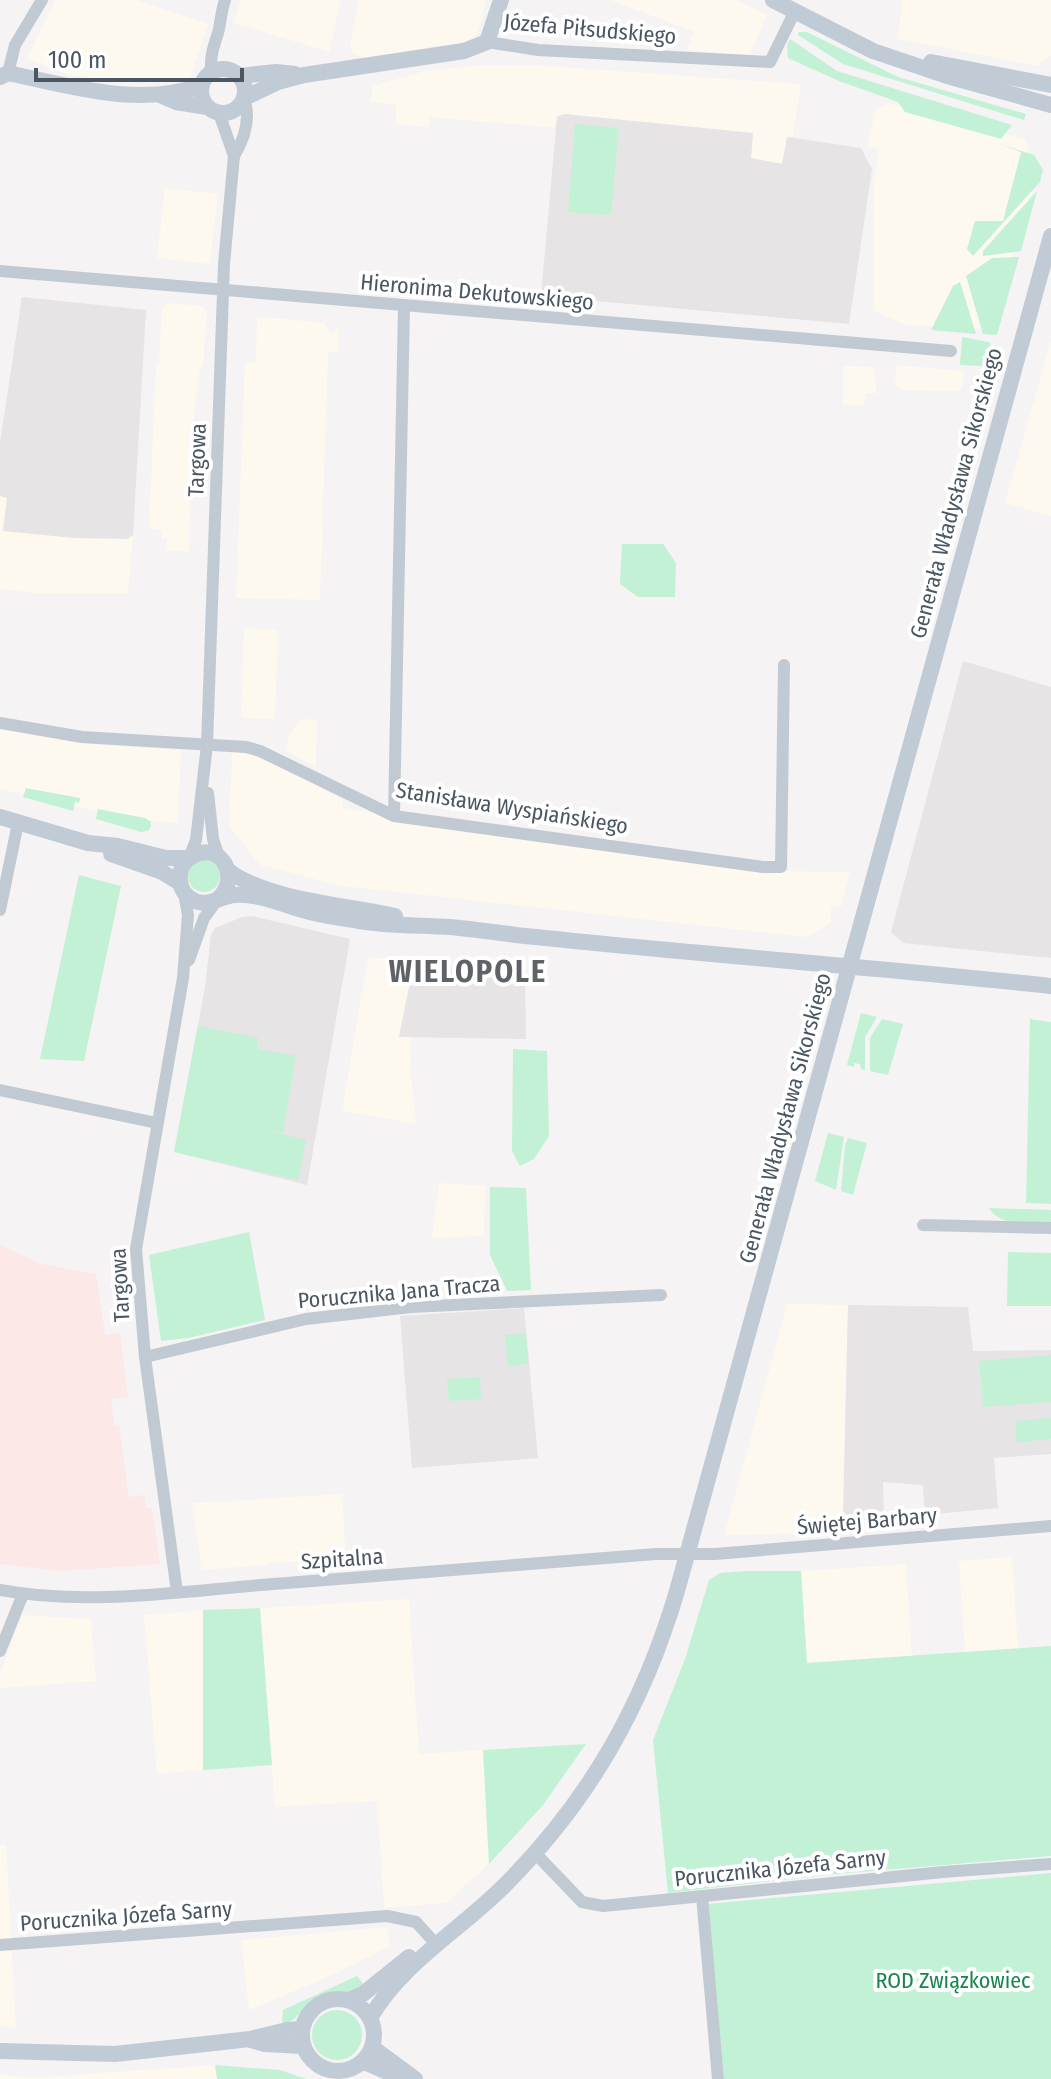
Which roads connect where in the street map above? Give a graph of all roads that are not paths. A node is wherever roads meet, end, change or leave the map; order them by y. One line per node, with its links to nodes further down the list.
1 (42, 0): 8 (street)
2 (225, 0): 11 (street)
3 (501, 0): 6 (street)
4 (773, 0): 5 (street)
5 (795, 11): 6 (street, Józefa Piłsudskiego); 7 (street)
6 (487, 42): 9 (street, Józefa Piłsudskiego)
7 (873, 51): 12 (street); 15 (street)
8 (4, 75): 13 (street)
9 (304, 75): 10 (street, Józefa Piłsudskiego); 14 (street, Józefa Piłsudskiego)
10 (239, 76): 11 (street); 14 (street)
11 (206, 78): 13 (street); 16 (street)
12 (1051, 85)
13 (161, 95): 16 (street)
14 (244, 98): 16 (street); 17 (street, Targowa)
15 (1051, 105)
16 (213, 110): 17 (street, Targowa)
17 (234, 156): 20 (street, Targowa)
18 (1051, 236): 37 (street, Generała Władysława Sikorskiego)
19 (0, 271): 20 (street, Hieronima Dekutowskiego)
20 (223, 290): 21 (street, Hieronima Dekutowskiego); 25 (street, Targowa)
21 (404, 305): 22 (street, Hieronima Dekutowskiego); 27 (street)
22 (951, 351)
23 (784, 665): 27 (street, Stanisława Wyspiańskiego)
24 (0, 723): 25 (street, Stanisława Wyspiańskiego)
25 (207, 745): 26 (street, Targowa); 27 (street, Stanisława Wyspiańskiego)
26 (204, 766): 31 (street, Targowa); 32 (street, Targowa)
27 (394, 816)
28 (0, 817): 29 (street)
29 (18, 823): 30 (street); 35 (street)
30 (88, 843): 31 (street); 33 (street)
31 (189, 858): 32 (street); 33 (street)
32 (224, 864): 34 (street); 36 (street)
33 (182, 888): 34 (street); 38 (street, Targowa)
34 (218, 899): 36 (street); 38 (street, Targowa)
35 (0, 910)
36 (447, 927): 37 (street)
37 (850, 965): 39 (street); 47 (street, Generała Władysława Sikorskiego)
38 (183, 978): 41 (street, Targowa)
39 (1051, 986)
40 (0, 1090): 41 (street)
41 (157, 1123): 45 (street, Targowa)
42 (923, 1225): 43 (street)
43 (1051, 1228)
44 (661, 1295): 45 (street, Porucznika Jana Tracza)
45 (145, 1357): 49 (street, Targowa)
46 (1051, 1526): 47 (street, Świętej Barbary)
47 (687, 1554): 49 (street, Szpitalna); 52 (street, Generała Władysława Sikorskiego)
48 (0, 1590): 50 (street, Szpitalna)
49 (177, 1592): 50 (street, Szpitalna)
50 (23, 1594): 51 (street)
51 (0, 1651)
52 (535, 1853): 54 (street, Porucznika Józefa Sarny); 55 (street, Generała Władysława Sikorskiego)
53 (1051, 1864): 54 (street, Porucznika Józefa Sarny)
54 (702, 1896): 63 (street)
55 (435, 1943): 56 (street, Porucznika Józefa Sarny); 57 (street, Generała Władysława Sikorskiego); 58 (street, Generała Władysława Sikorskiego)
56 (0, 1945)
57 (349, 2000): 58 (street); 59 (street)
58 (370, 2018): 61 (street)
59 (303, 2038): 60 (street); 61 (street)
60 (0, 2051)
61 (368, 2055): 62 (street)
62 (413, 2078)
63 (718, 2079)

